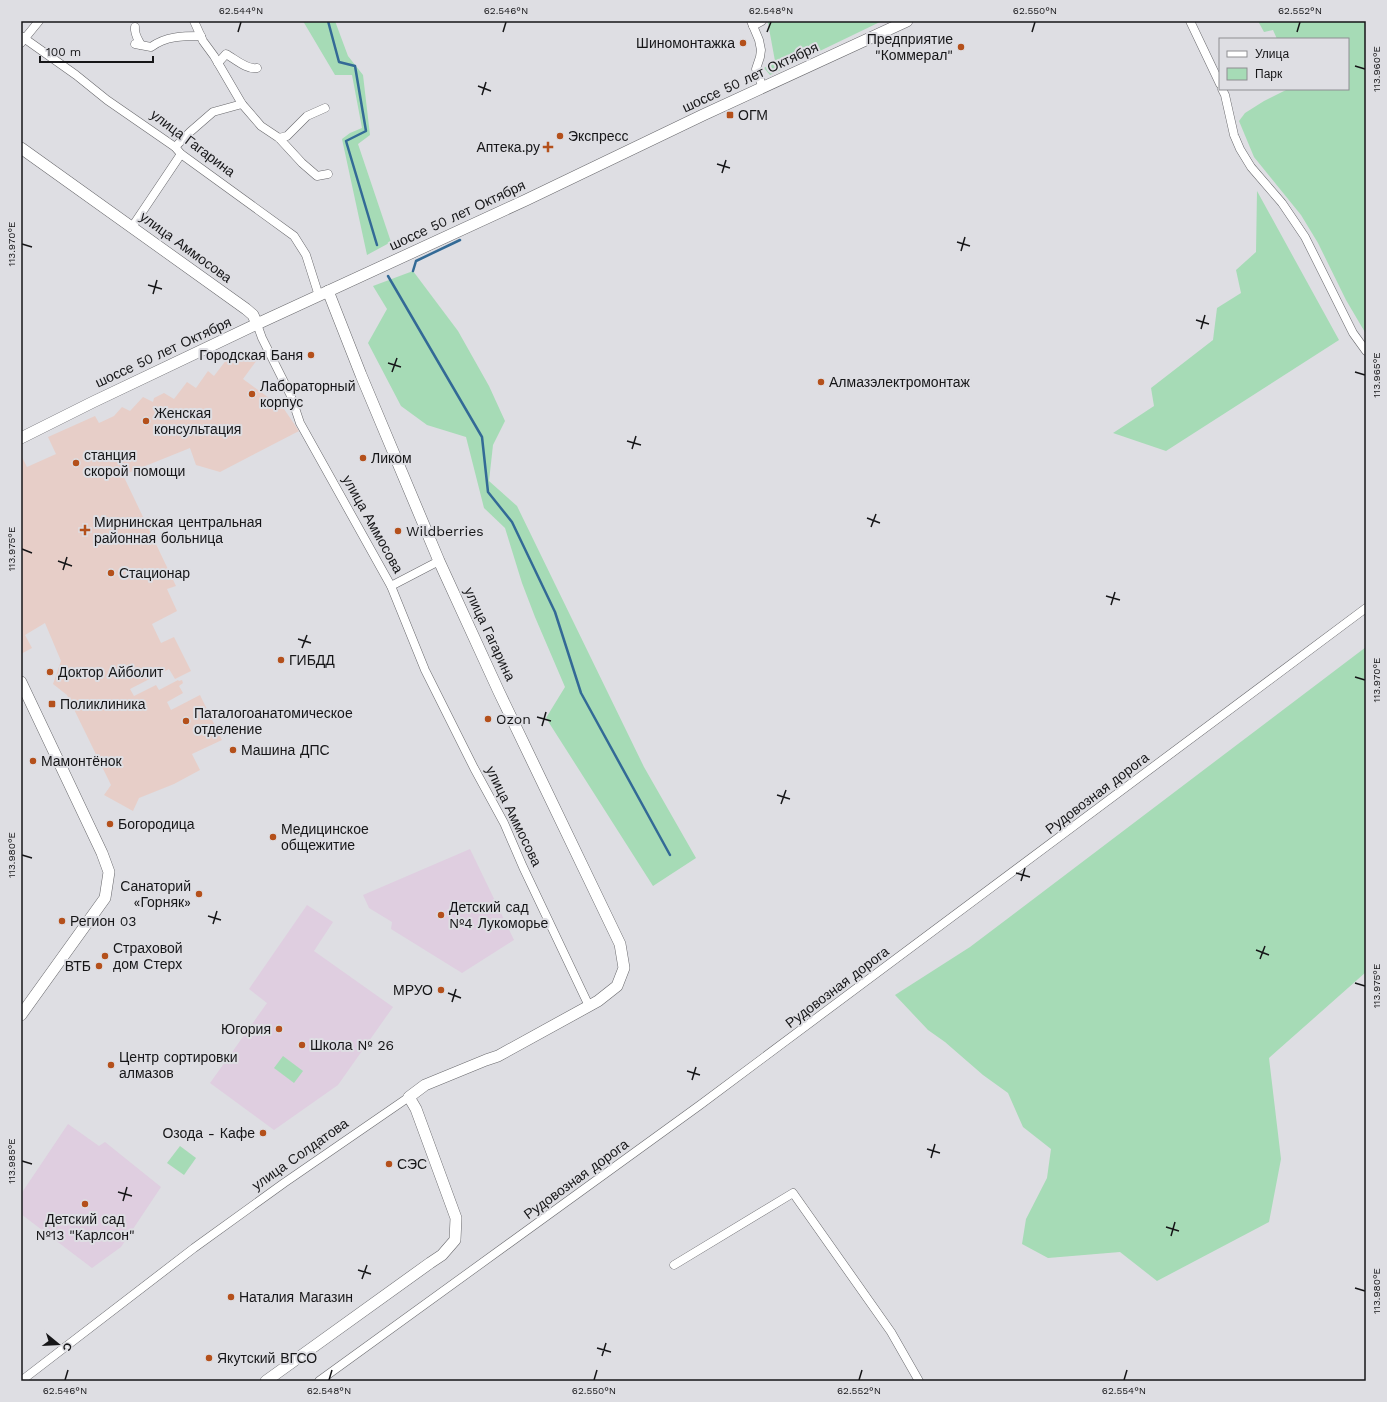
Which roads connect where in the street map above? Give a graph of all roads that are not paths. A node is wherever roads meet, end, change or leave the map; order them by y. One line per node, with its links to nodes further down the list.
1 (39, 21): 9 (street)
2 (194, 21): 8 (street)
3 (762, 21): 6 (street)
4 (907, 21): 13 (street, шоссе 50 лет Октября)
5 (1190, 21): 12 (street)
6 (752, 24): 13 (street)
7 (135, 27): 8 (street)
8 (201, 36): 10 (street)
9 (22, 39): 18 (street, улица Гагарина)
10 (218, 63): 11 (street); 15 (street)
11 (257, 68)
12 (1219, 82)
13 (763, 88): 23 (street, шоссе 50 лет Октября)
14 (1222, 90): 25 (street)
15 (242, 104): 17 (street); 18 (street)
16 (325, 108): 17 (street)
17 (279, 138): 21 (street)
18 (175, 147): 20 (street, улица Гагарина)
19 (21, 148): 22 (street, улица Аммосова)
20 (181, 154): 22 (street); 23 (street, улица Гагарина)
21 (328, 174)
22 (132, 227): 24 (street, улица Аммосова)
23 (324, 293): 24 (street, шоссе 50 лет Октября); 27 (street, улица Гагарина)
24 (257, 324): 26 (street, шоссе 50 лет Октября); 28 (street, улица Аммосова)
25 (1366, 351)
26 (21, 438)
27 (439, 562): 28 (street); 31 (street, улица Гагарина)
28 (391, 586): 32 (street, улица Аммосова)
29 (1366, 608): 38 (street, Рудовозная дорога)
30 (21, 682): 33 (street)
31 (617, 986): 32 (street, улица Солдатова)
32 (589, 1006): 34 (street, улица Солдатова)
33 (21, 1015)
34 (409, 1097): 36 (street, улица Солдатова); 37 (street)
35 (674, 1266): 39 (street)
36 (21, 1381)
37 (266, 1381)
38 (319, 1381)
39 (919, 1381)

